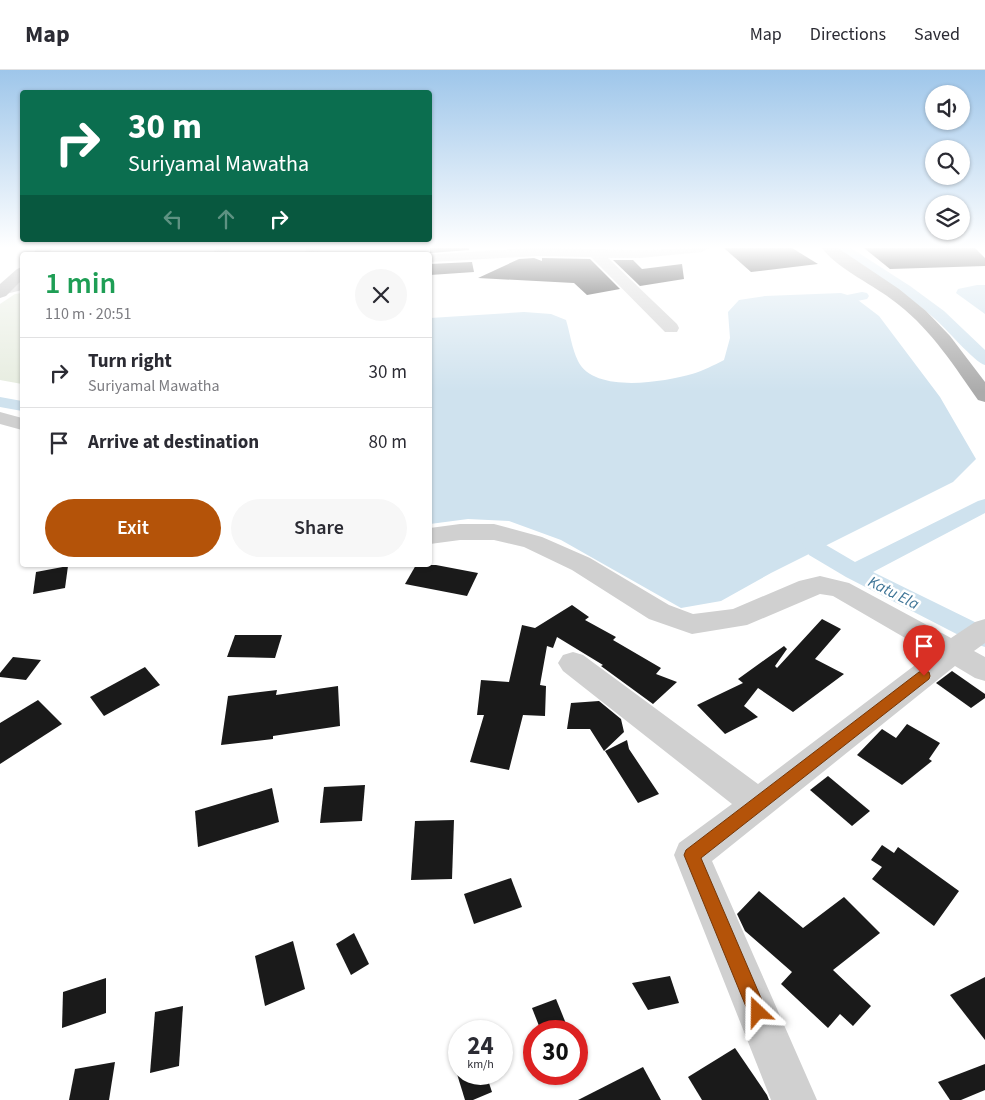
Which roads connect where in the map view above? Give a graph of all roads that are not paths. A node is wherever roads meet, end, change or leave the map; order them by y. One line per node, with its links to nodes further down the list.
1 (639, 296): 3 (street)
2 (899, 296): 4 (main road)
3 (671, 328)
4 (985, 396)
5 (0, 418): 6 (street)
6 (20, 423)
7 (432, 536): 8 (street)
8 (966, 643): 10 (street); 11 (street)
9 (573, 663): 11 (street)
10 (985, 670)
11 (758, 804): 12 (street)
12 (794, 1100)

